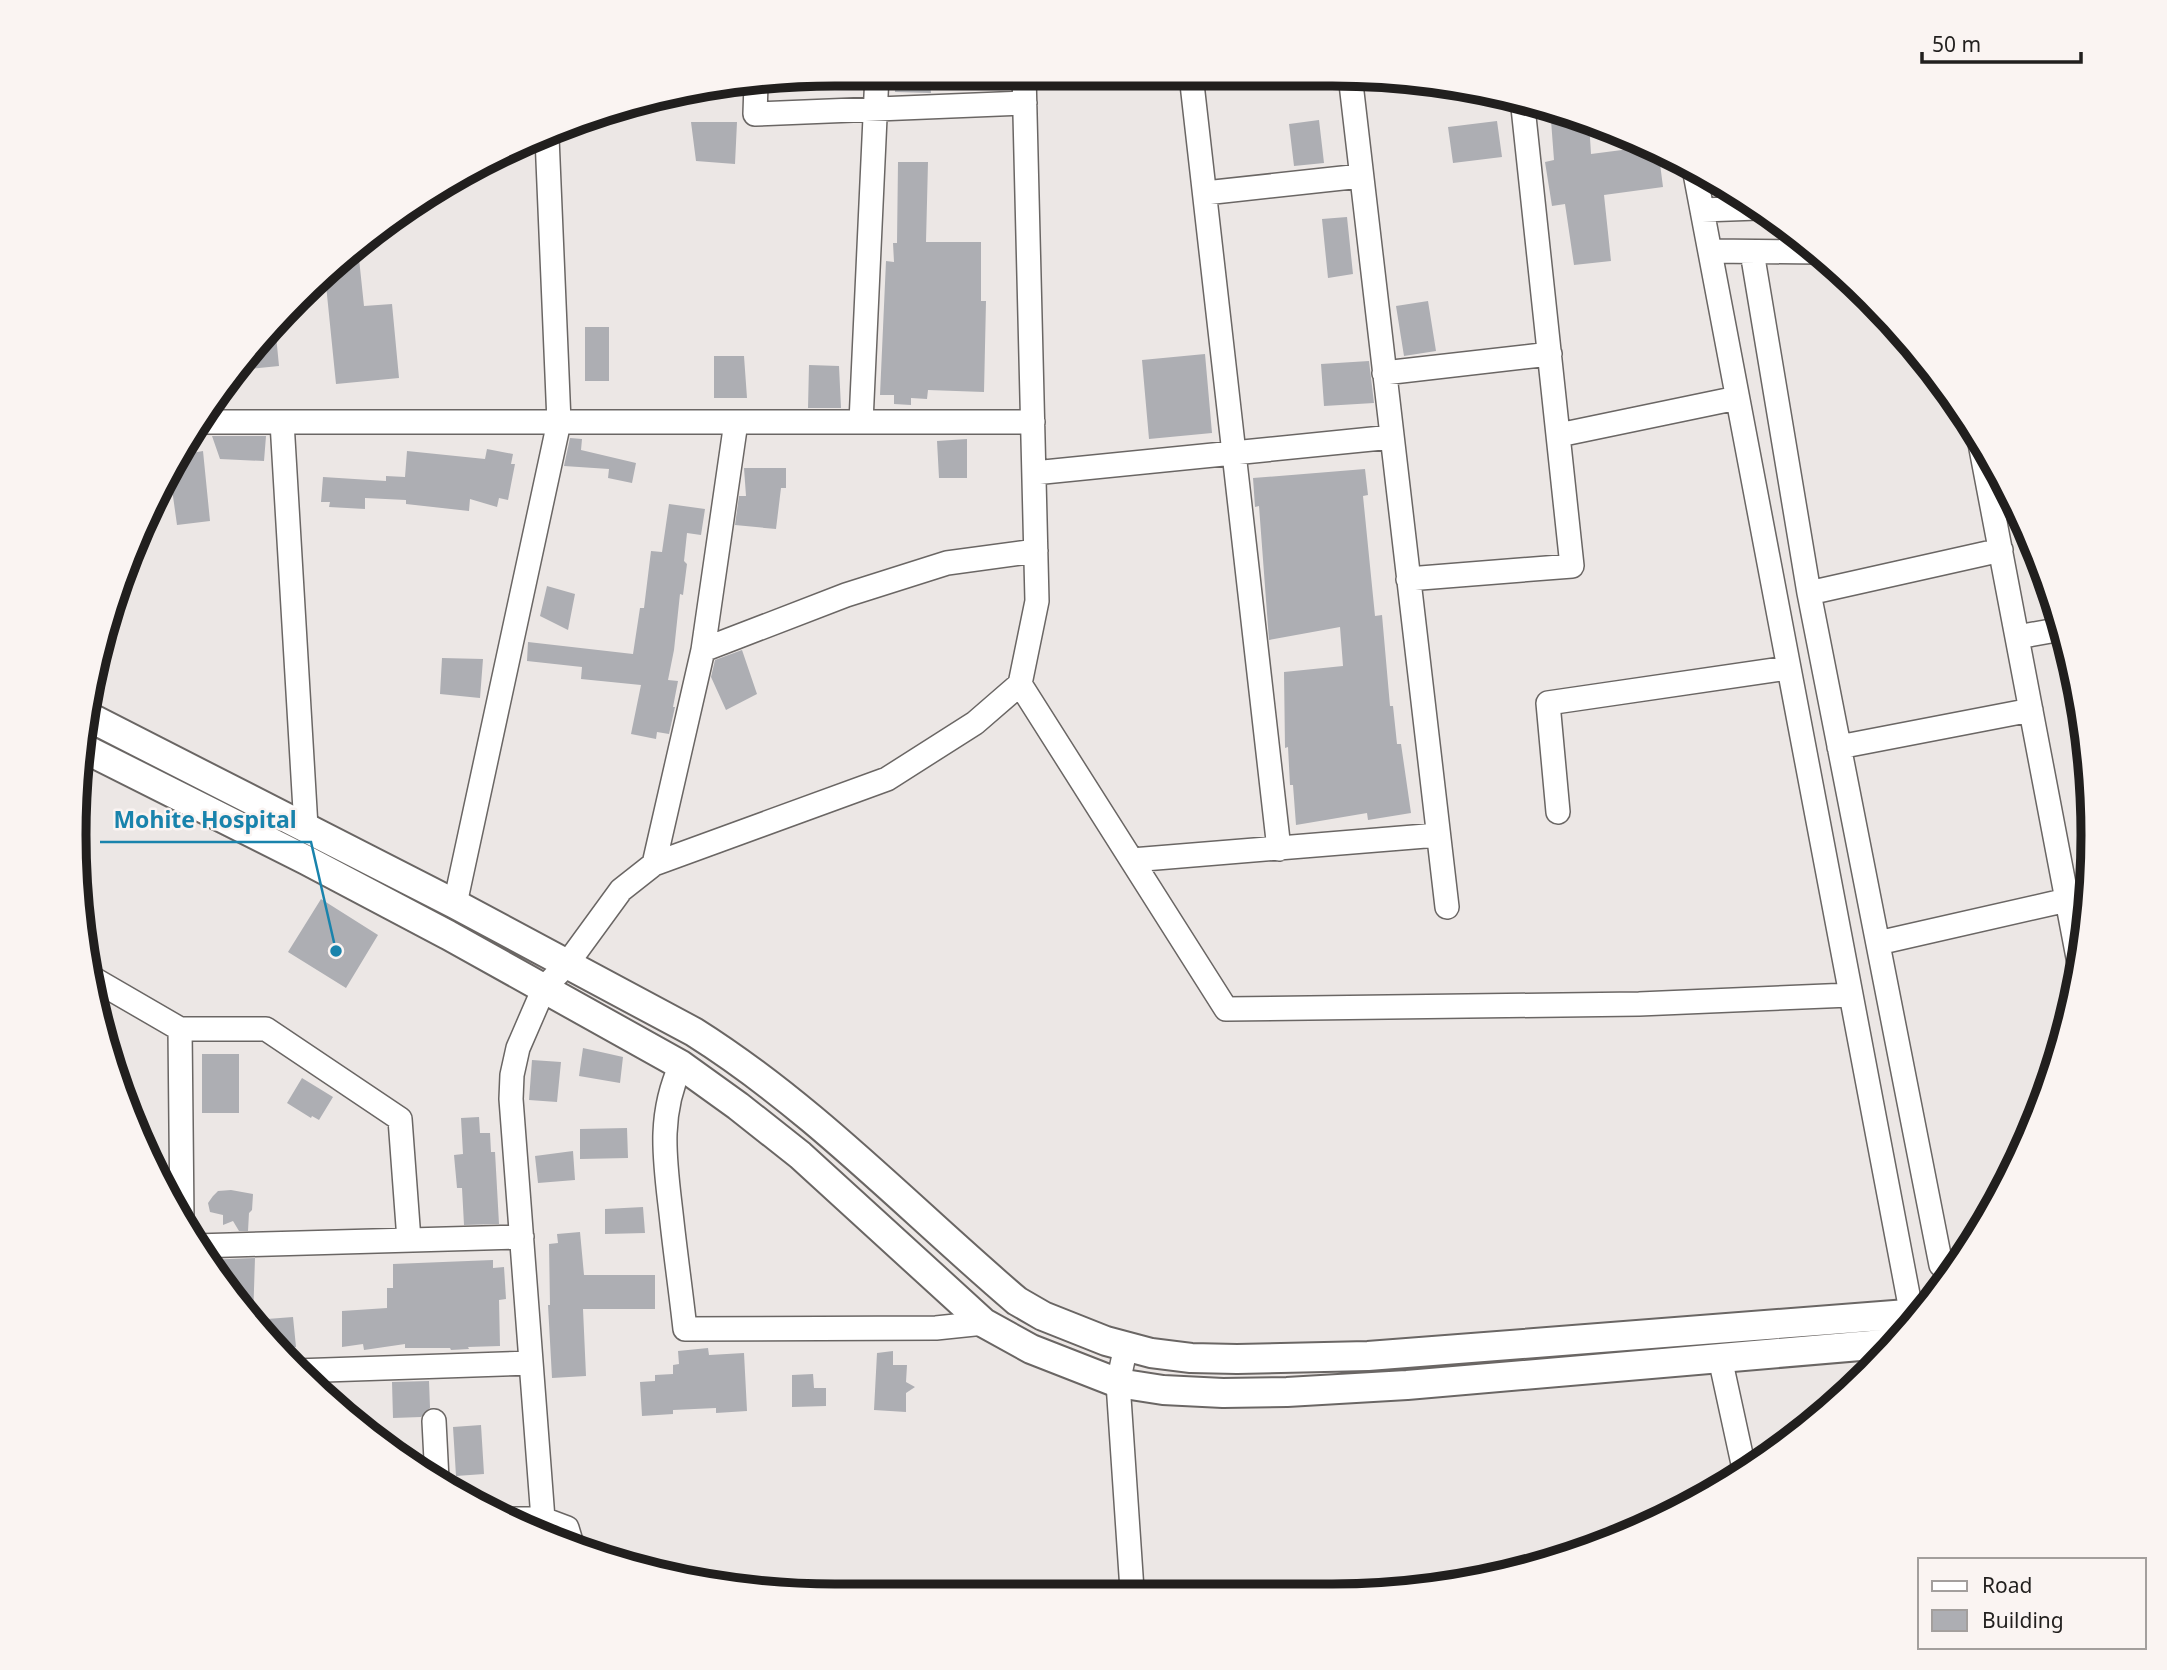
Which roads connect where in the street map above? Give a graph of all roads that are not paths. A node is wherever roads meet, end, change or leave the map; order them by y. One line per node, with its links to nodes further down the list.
1 (877, 86): 7 (street)
2 (1024, 86): 6 (street)
3 (1192, 86): 12 (street)
4 (1351, 86): 10 (street)
5 (756, 90): 7 (street)
6 (1025, 103): 7 (street); 26 (street)
7 (877, 109): 25 (street)
8 (1523, 110): 18 (street)
9 (547, 143): 23 (street)
10 (1361, 176): 12 (street); 19 (street)
11 (1696, 180): 14 (street)
12 (1205, 193): 29 (street)
13 (1743, 209): 14 (street)
14 (1702, 210): 15 (street)
15 (1710, 251): 16 (street); 20 (street)
16 (1752, 252): 17 (street); 35 (street)
17 (1801, 252)
18 (1550, 354): 19 (street); 27 (street)
19 (1384, 373): 28 (street)
20 (1737, 398): 27 (street); 39 (street)
21 (210, 422): 22 (street)
22 (282, 422): 23 (street); 46 (street)
23 (559, 422): 24 (street); 52 (street)
24 (736, 422): 25 (street); 38 (street)
25 (861, 422): 26 (street)
26 (1033, 422): 31 (street)
27 (1559, 435): 34 (street)
28 (1392, 437): 29 (street); 34 (street)
29 (1234, 453): 31 (street); 48 (street)
30 (1985, 467): 32 (street)
31 (1034, 473): 33 (street)
32 (2001, 550): 35 (street); 37 (street)
33 (1037, 551): 38 (street); 40 (street)
34 (1408, 579): 47 (street)
35 (1809, 593): 43 (street)
36 (2053, 631): 37 (street)
37 (2017, 637): 41 (street)
38 (703, 650): 50 (street)
39 (1788, 668): 45 (street); 59 (street)
40 (1020, 684): 49 (street); 50 (street)
41 (2031, 710): 43 (street); 51 (street)
42 (95, 720): 46 (main road)
43 (1839, 747): 55 (street)
44 (90, 753): 58 (main road)
45 (1558, 812)
46 (306, 827): 52 (main road)
47 (1438, 835): 48 (street); 53 (street)
48 (1279, 849): 49 (street)
49 (1132, 860): 59 (street)
50 (654, 864): 56 (street)
51 (2067, 900): 54 (street); 55 (street)
52 (455, 904): 56 (main road)
53 (1447, 907)
54 (2074, 938)
55 (1878, 943): 66 (street)
56 (567, 964): 58 (street); 71 (main road)
57 (100, 983): 60 (street)
58 (544, 988): 61 (main road); 63 (street)
59 (1850, 995): 67 (street)
60 (180, 1029): 62 (street); 64 (street)
61 (681, 1065): 69 (main road); 69 (street)
62 (182, 1202)
63 (522, 1237): 64 (street); 73 (street)
64 (409, 1240): 65 (street)
65 (209, 1246)
66 (1945, 1265)
67 (1913, 1307)
68 (1905, 1317): 71 (main road)
69 (984, 1323): 75 (main road)
70 (1881, 1344): 72 (main road)
71 (1126, 1346): 75 (street)
72 (1720, 1358): 75 (main road); 77 (street)
73 (531, 1363): 74 (street); 80 (street)
74 (311, 1370)
75 (1118, 1383): 82 (street)
76 (434, 1421): 78 (street)
77 (1742, 1461)
78 (436, 1469)
79 (530, 1519): 80 (street)
80 (543, 1519): 81 (street)
81 (569, 1535)
82 (1132, 1584)

